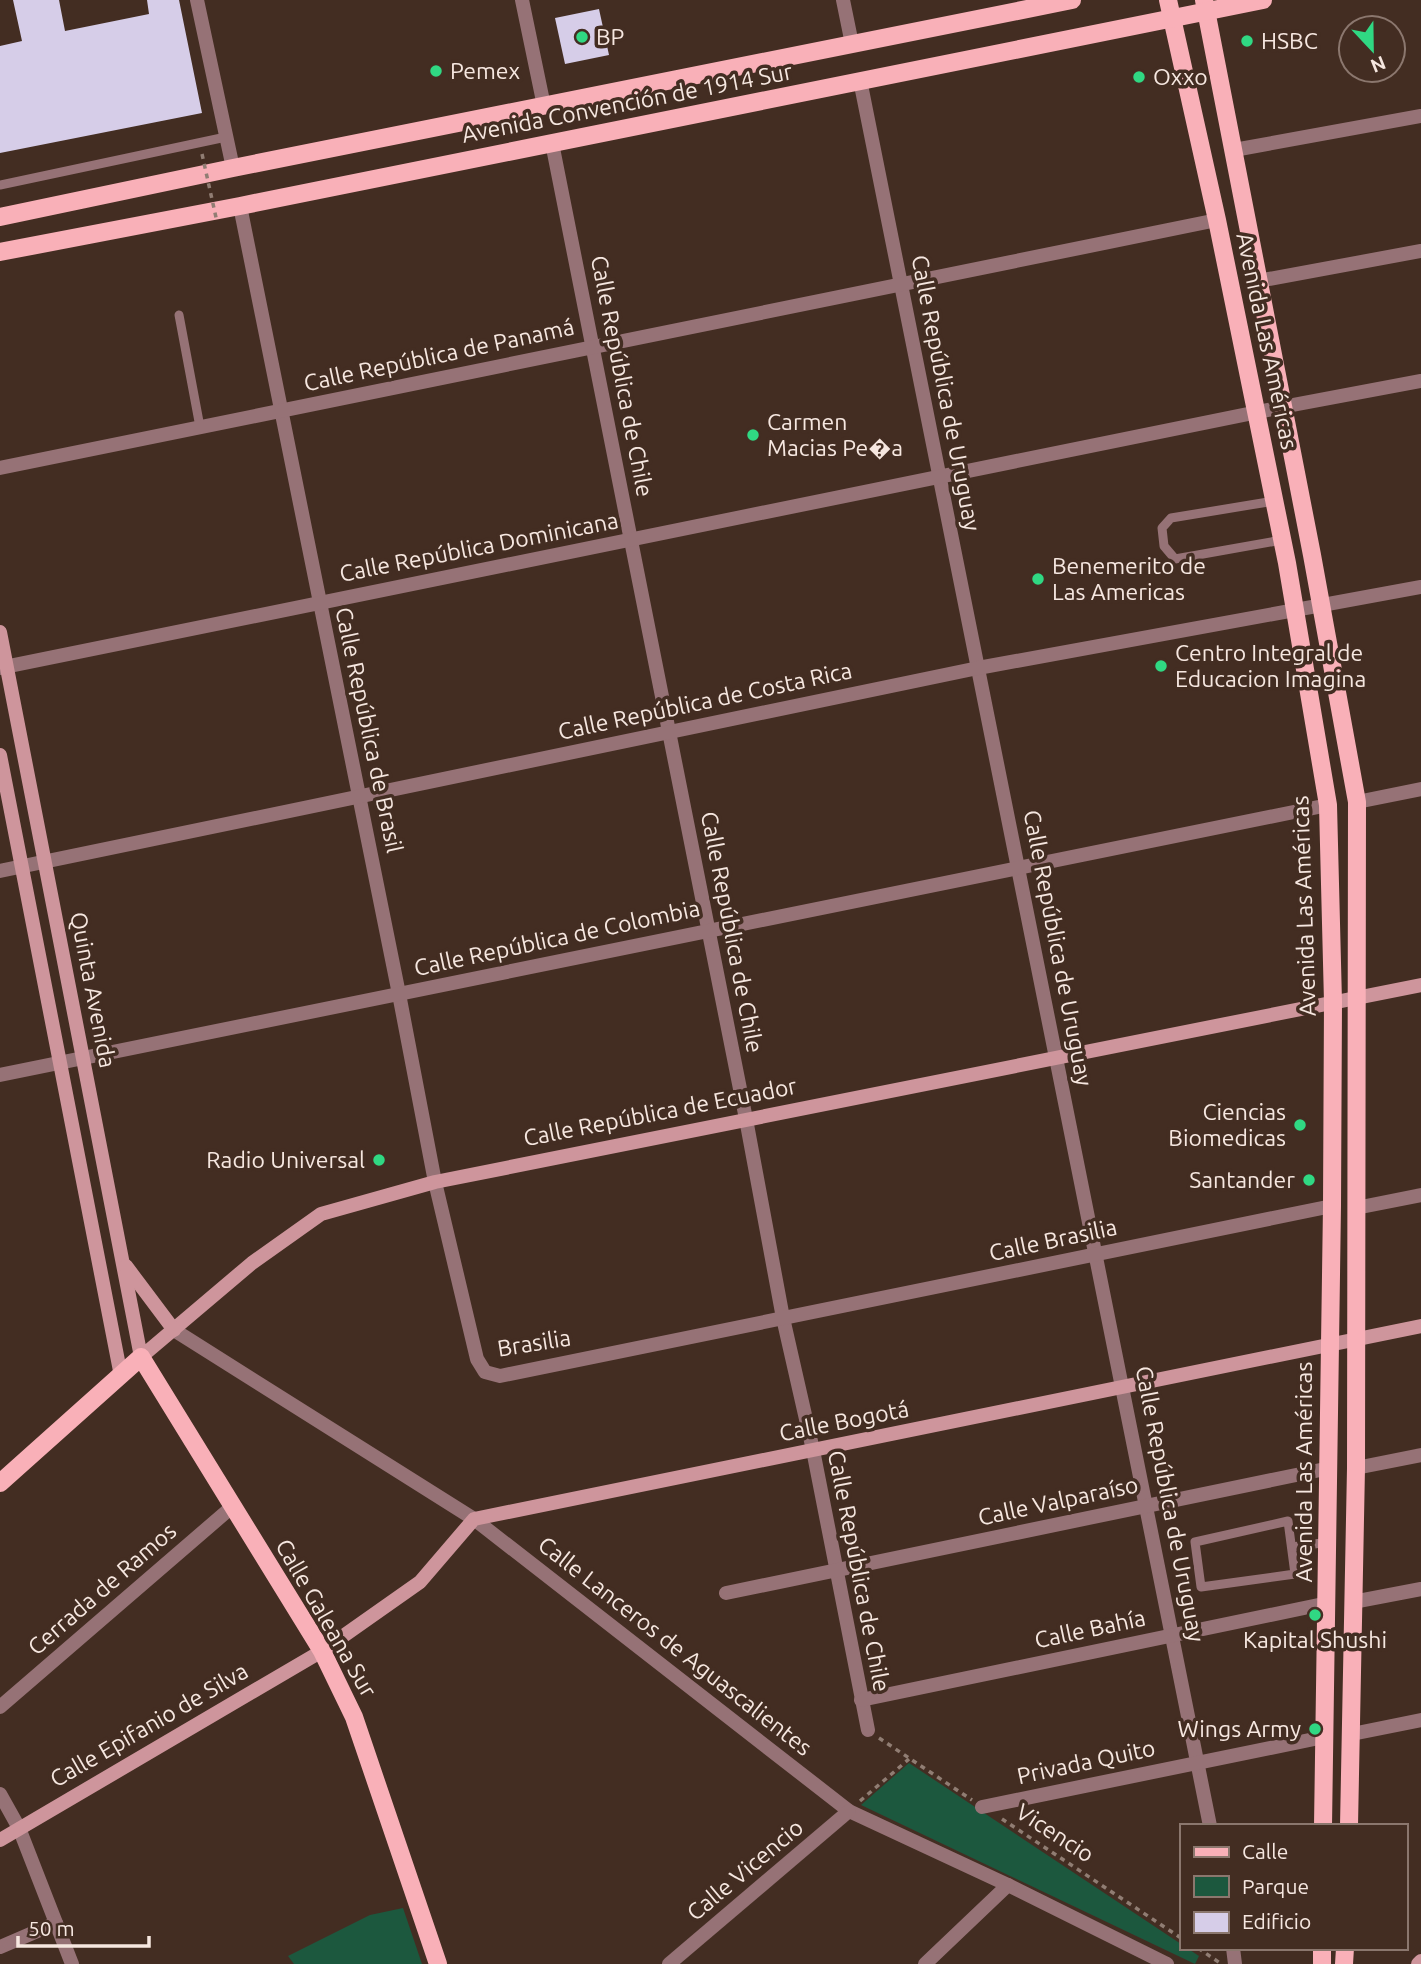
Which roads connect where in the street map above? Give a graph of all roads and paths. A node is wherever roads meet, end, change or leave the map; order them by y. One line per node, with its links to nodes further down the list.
1 (197, 0): 12 (street)
2 (522, 0): 10 (street)
3 (843, 0): 8 (street)
4 (1072, 0): 8 (main road, Avenida Convención de 1914 Sur)
5 (1263, 0): 6 (main road, Avenida Convención de 1914 Sur)
6 (1205, 5): 7 (main road, Avenida Convención de 1914 Sur); 14 (main road, Avenida Las Américas)
7 (1170, 9): 9 (main road, Avenida Convención de 1914 Sur); 20 (main road, Avenida Las Américas)
8 (852, 44): 10 (main road, Avenida Convención de 1914 Sur)
9 (860, 80): 13 (main road, Avenida Convención de 1914 Sur); 25 (street, Calle República de Uruguay)
10 (544, 106): 16 (main road, Avenida Convención de 1914 Sur)
11 (1421, 116): 14 (street)
12 (226, 137): 16 (street); 17 (lane)
13 (552, 143): 18 (main road, Avenida Convención de 1914 Sur); 27 (street, Calle República de Chile)
14 (1234, 150): 24 (main road, Avenida Las Américas)
15 (202, 154): 21 (path, bridge)
16 (233, 168): 19 (main road, Avenida Convención de 1914 Sur)
17 (0, 185)
18 (240, 206): 23 (main road, Avenida Convención de 1914 Sur); 30 (street, Calle República de Brasil)
19 (0, 217)
20 (1217, 220): 25 (street, Calle República de Panamá); 31 (main road, Avenida Las Américas)
21 (217, 222)
22 (1421, 251): 24 (street)
23 (0, 252)
24 (1258, 281): 29 (main road, Avenida Las Américas)
25 (901, 284): 27 (street, Calle República de Panamá); 34 (street, Calle República de Uruguay)
26 (179, 315): 32 (lane)
27 (593, 347): 30 (street, Calle República de Panamá); 36 (street, Calle República de Chile)
28 (1421, 381): 29 (street, Calle República Dominicana)
29 (1282, 407): 31 (street, Calle República Dominicana); 40 (main road, Avenida Las Américas)
30 (280, 411): 32 (street, Calle República de Panamá); 39 (street, Calle República de Brasil)
31 (1256, 413): 34 (street, Calle República Dominicana); 35 (main road, Avenida Las Américas)
32 (200, 427): 33 (street, Calle República de Panamá)
33 (0, 467)
34 (940, 477): 36 (street, Calle República Dominicana); 44 (street, Calle República de Uruguay)
35 (1274, 501): 37 (main road, Avenida Las Américas); 37 (lane)
36 (631, 539): 39 (street, Calle República Dominicana); 45 (street, Calle República de Chile)
37 (1282, 540): 41 (main road, Avenida Las Américas)
38 (1421, 587): 40 (street, Calle República de Costa Rica)
39 (320, 603): 43 (street, Calle República Dominicana); 48 (street, Calle República de Brasil)
40 (1320, 606): 41 (street, Calle República de Costa Rica); 49 (main road, Avenida Las Américas)
41 (1296, 611): 44 (street, Calle República de Costa Rica); 50 (main road, Avenida Las Américas)
42 (0, 632): 43 (street, Quinta Avenida)
43 (3, 667): 51 (street, Quinta Avenida)
44 (978, 668): 45 (street, Calle República de Costa Rica); 53 (street, Calle República de Uruguay)
45 (670, 732): 48 (street, Calle República de Costa Rica); 55 (street, Calle República de Chile)
46 (0, 755): 52 (street, Quinta Avenida)
47 (1421, 789): 49 (street)
48 (359, 797): 51 (street, Calle República de Costa Rica); 57 (street, Calle República de Brasil)
49 (1357, 802): 58 (main road, Avenida Las Américas)
50 (1328, 805): 53 (street, Calle República de Colombia); 59 (main road, Avenida Las Américas)
51 (45, 862): 52 (street, Calle República de Costa Rica); 61 (street, Quinta Avenida)
52 (22, 867): 54 (street, Calle República de Costa Rica); 62 (street, Quinta Avenida)
53 (1018, 868): 55 (street, Calle República de Colombia); 60 (street, Calle República de Uruguay)
54 (0, 871)
55 (709, 931): 57 (street, Calle República de Colombia); 64 (street, Calle República de Chile)
56 (1421, 985): 58 (street, Calle República de Ecuador)
57 (399, 994): 61 (street, Calle República de Colombia); 65 (street, Calle República de Brasil)
58 (1356, 998): 59 (street, Calle República de Ecuador); 68 (main road, Avenida Las Américas)
59 (1333, 1002): 60 (street, Calle República de Ecuador); 67 (main road, Avenida Las Américas)
60 (1057, 1057): 64 (street, Calle República de Ecuador); 69 (street, Calle República de Uruguay)
61 (83, 1058): 62 (street, Calle República de Colombia); 70 (street, Quinta Avenida)
62 (60, 1062): 63 (street, Calle República de Colombia); 77 (street, Quinta Avenida)
63 (0, 1075)
64 (746, 1119): 65 (street, Calle República de Ecuador); 71 (street, Calle República de Chile)
65 (435, 1182): 71 (street, Brasilia); 73 (street, Calle República de Ecuador)
66 (1421, 1195): 68 (street)
67 (1332, 1206): 69 (street, Calle Brasilia); 75 (main road, Avenida Las Américas)
68 (1356, 1208): 74 (main road, Avenida Las Américas)
69 (1096, 1254): 71 (street, Calle Brasilia); 78 (street, Calle República de Uruguay)
70 (123, 1262): 73 (street); 76 (street, Quinta Avenida)
71 (783, 1318): 79 (street, Calle República de Chile)
72 (1421, 1326): 74 (street, Calle Bogotá)
73 (174, 1330): 76 (street, Calle República de Ecuador); 86 (street, Calle Lanceros de Aguascalientes)
74 (1354, 1340): 75 (street, Calle Bogotá); 82 (main road, Avenida Las Américas)
75 (1329, 1345): 78 (street, Calle Bogotá); 81 (main road, Avenida Las Américas)
76 (141, 1357): 77 (main road, Calle República de Ecuador); 84 (main road, Calle Galeana Sur)
77 (121, 1376): 83 (main road, Calle República de Ecuador)
78 (1123, 1387): 79 (street, Calle Bogotá); 85 (street, Calle República de Uruguay)
79 (813, 1450): 86 (street, Calle Bogotá); 89 (street, Calle República de Chile)
80 (1421, 1455): 82 (street)
81 (1330, 1468): 85 (street, Calle Valparaíso); 87 (main road, Avenida Las Américas)
82 (1356, 1468): 92 (main road, Avenida Las Américas)
83 (0, 1483)
84 (233, 1506): 95 (main road, Calle Galeana Sur); 97 (street, Cerrada de Ramos)
85 (1147, 1506): 89 (street, Calle Valparaíso); 94 (street, Calle República de Uruguay)
86 (474, 1519): 95 (street); 106 (street, Calle Lanceros de Aguascalientes)
87 (1329, 1542): 88 (lane); 93 (main road, Avenida Las Américas)
88 (1292, 1547): 88 (lane)
89 (837, 1572): 91 (street, Calle Valparaíso); 96 (street, Calle República de Chile)
90 (1421, 1589): 92 (street)
91 (726, 1593)
92 (1353, 1602): 100 (main road, Avenida Las Américas)
93 (1328, 1603): 94 (street, Calle Bahía); 101 (main road, Avenida Las Américas)
94 (1172, 1635): 96 (street, Calle Bahía); 103 (street, Calle República de Uruguay)
95 (322, 1651): 110 (street, Calle Epifanio de Silva); 118 (main road, Calle Galeana Sur)
96 (861, 1700): 99 (street, Calle República de Chile)
97 (0, 1707)
98 (1421, 1720): 100 (street)
99 (868, 1730): 102 (path, Vicencio)
100 (1352, 1734): 109 (main road, Avenida Las Américas)
101 (1324, 1737): 103 (street, Privada Quito); 108 (main road, Avenida Las Américas)
102 (909, 1759): 105 (path, Vicencio); 106 (path)
103 (1198, 1763): 105 (street, Privada Quito); 107 (street, Calle República de Uruguay)
104 (0, 1794): 110 (street)
105 (982, 1807): 114 (path, Vicencio)
106 (849, 1811): 112 (street, Calle Lanceros de Aguascalientes); 119 (street, Calle Vicencio)
107 (1210, 1824)
108 (1323, 1824)
109 (1349, 1824)
110 (19, 1828): 111 (street, Calle Epifanio de Silva); 113 (street)
111 (0, 1840)
112 (1008, 1885): 120 (street); 121 (street, Calle Lanceros de Aguascalientes)
113 (56, 1923): 115 (street); 117 (street)
114 (1180, 1937)
115 (0, 1947)
116 (1201, 1950): 122 (path)
117 (72, 1964)
118 (438, 1964)
119 (670, 1964)
120 (925, 1964)
121 (1167, 1964)
122 (1222, 1964)

